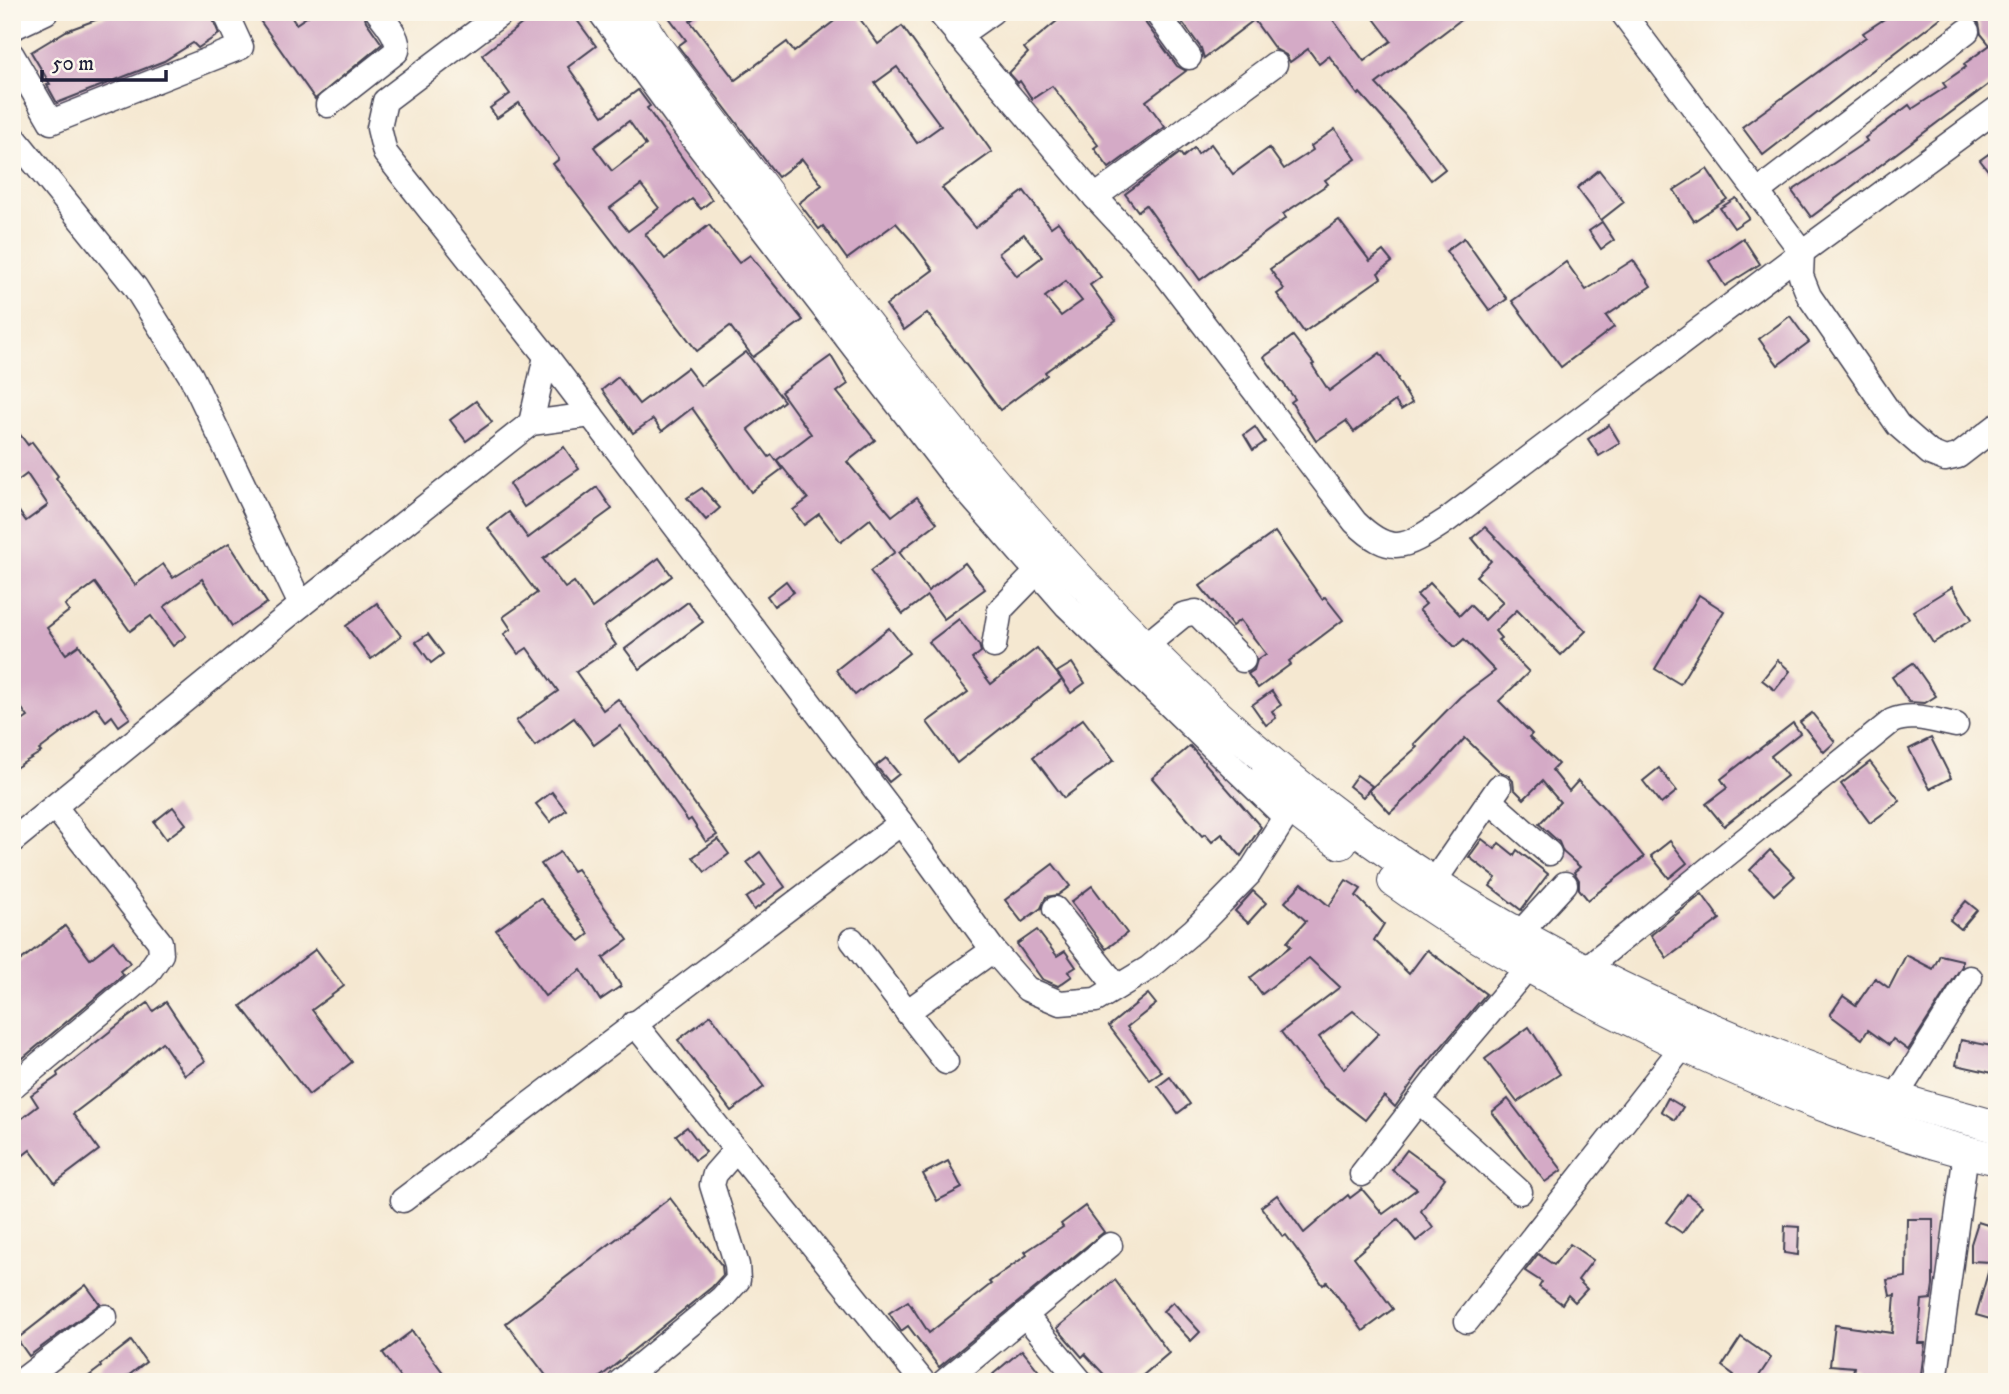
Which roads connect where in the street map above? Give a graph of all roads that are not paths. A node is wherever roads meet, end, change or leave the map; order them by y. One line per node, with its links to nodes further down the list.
1 (46, 12): 11 (street)
2 (225, 12): 14 (street)
3 (378, 12): 17 (street)
4 (503, 12): 24 (street)
5 (600, 12): 19 (street)
6 (633, 12): 19 (main road)
7 (939, 12): 13 (street)
8 (992, 12): 13 (street)
9 (1156, 12): 15 (street)
10 (1622, 12): 21 (street)
11 (12, 28)
12 (1967, 31): 21 (street)
13 (958, 36): 22 (street)
14 (12, 55)
15 (1189, 57)
16 (1275, 64): 22 (street)
17 (328, 105)
18 (1997, 109): 23 (street)
19 (704, 132): 28 (street); 31 (main road)
20 (13, 139): 29 (street)
21 (1757, 192): 23 (street)
22 (1095, 197): 23 (street)
23 (1802, 252): 27 (street)
24 (546, 356): 25 (street); 26 (street)
25 (591, 415): 26 (street); 36 (street)
26 (531, 423): 29 (street)
27 (1997, 426)
28 (1037, 572): 30 (street); 34 (street)
29 (301, 605): 35 (street)
30 (994, 646)
31 (1144, 647): 32 (street); 34 (main road)
32 (1243, 660)
33 (1956, 725): 46 (street)
34 (1293, 803): 39 (main road); 45 (main road); 48 (street)
35 (55, 807): 37 (street); 53 (street)
36 (901, 823): 44 (street); 50 (street)
37 (12, 841)
38 (1549, 853): 39 (street)
39 (1433, 883): 42 (main road)
40 (1565, 884): 42 (street)
41 (1055, 909): 48 (street)
42 (1519, 934): 46 (main road)
43 (852, 940): 49 (street)
44 (993, 950): 48 (street); 49 (street)
45 (1528, 967): 51 (main road); 55 (street)
46 (1585, 969): 54 (main road)
47 (1970, 978): 54 (street)
48 (1117, 987)
49 (907, 1012): 52 (street)
50 (634, 1024): 57 (street); 62 (street)
51 (1684, 1045): 58 (main road); 66 (street)
52 (946, 1062)
53 (12, 1087)
54 (1895, 1098): 56 (main road)
55 (1419, 1101): 60 (street); 61 (street)
56 (1997, 1127)
57 (736, 1150): 68 (street); 69 (street)
58 (1966, 1152): 59 (main road); 72 (street)
59 (1997, 1158)
60 (1362, 1174)
61 (1520, 1192)
62 (403, 1200)
63 (1110, 1245): 64 (street)
64 (1025, 1315): 70 (street); 71 (street)
65 (105, 1317): 67 (street)
66 (1467, 1321)
67 (20, 1382)
68 (620, 1382)
69 (923, 1382)
70 (944, 1382)
71 (1081, 1382)
72 (1935, 1382)

